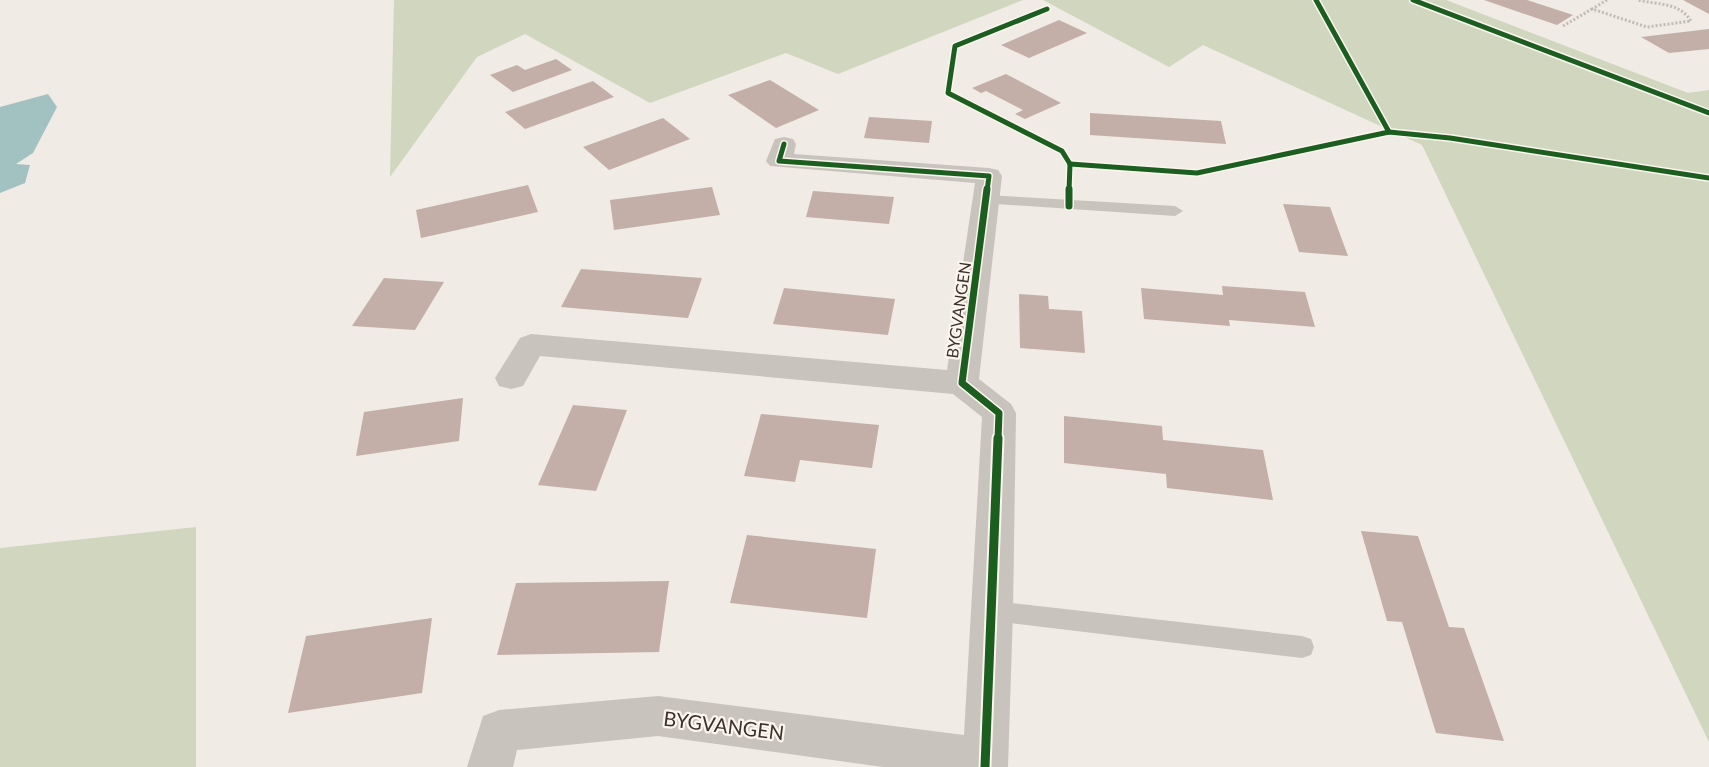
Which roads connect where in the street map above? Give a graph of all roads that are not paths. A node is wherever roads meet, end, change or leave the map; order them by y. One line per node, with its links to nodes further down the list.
1 (784, 144): 2 (street, BYGVANGEN)
2 (987, 200): 3 (lane); 5 (street, BYGVANGEN)
3 (1174, 211)
4 (511, 378): 5 (street, BYGVANGEN)
5 (962, 384): 6 (street, BYGVANGEN)
6 (993, 611): 7 (lane); 8 (street, BYGVANGEN)
7 (1302, 647)
8 (985, 763): 9 (street, BYGVANGEN)
9 (490, 767)

